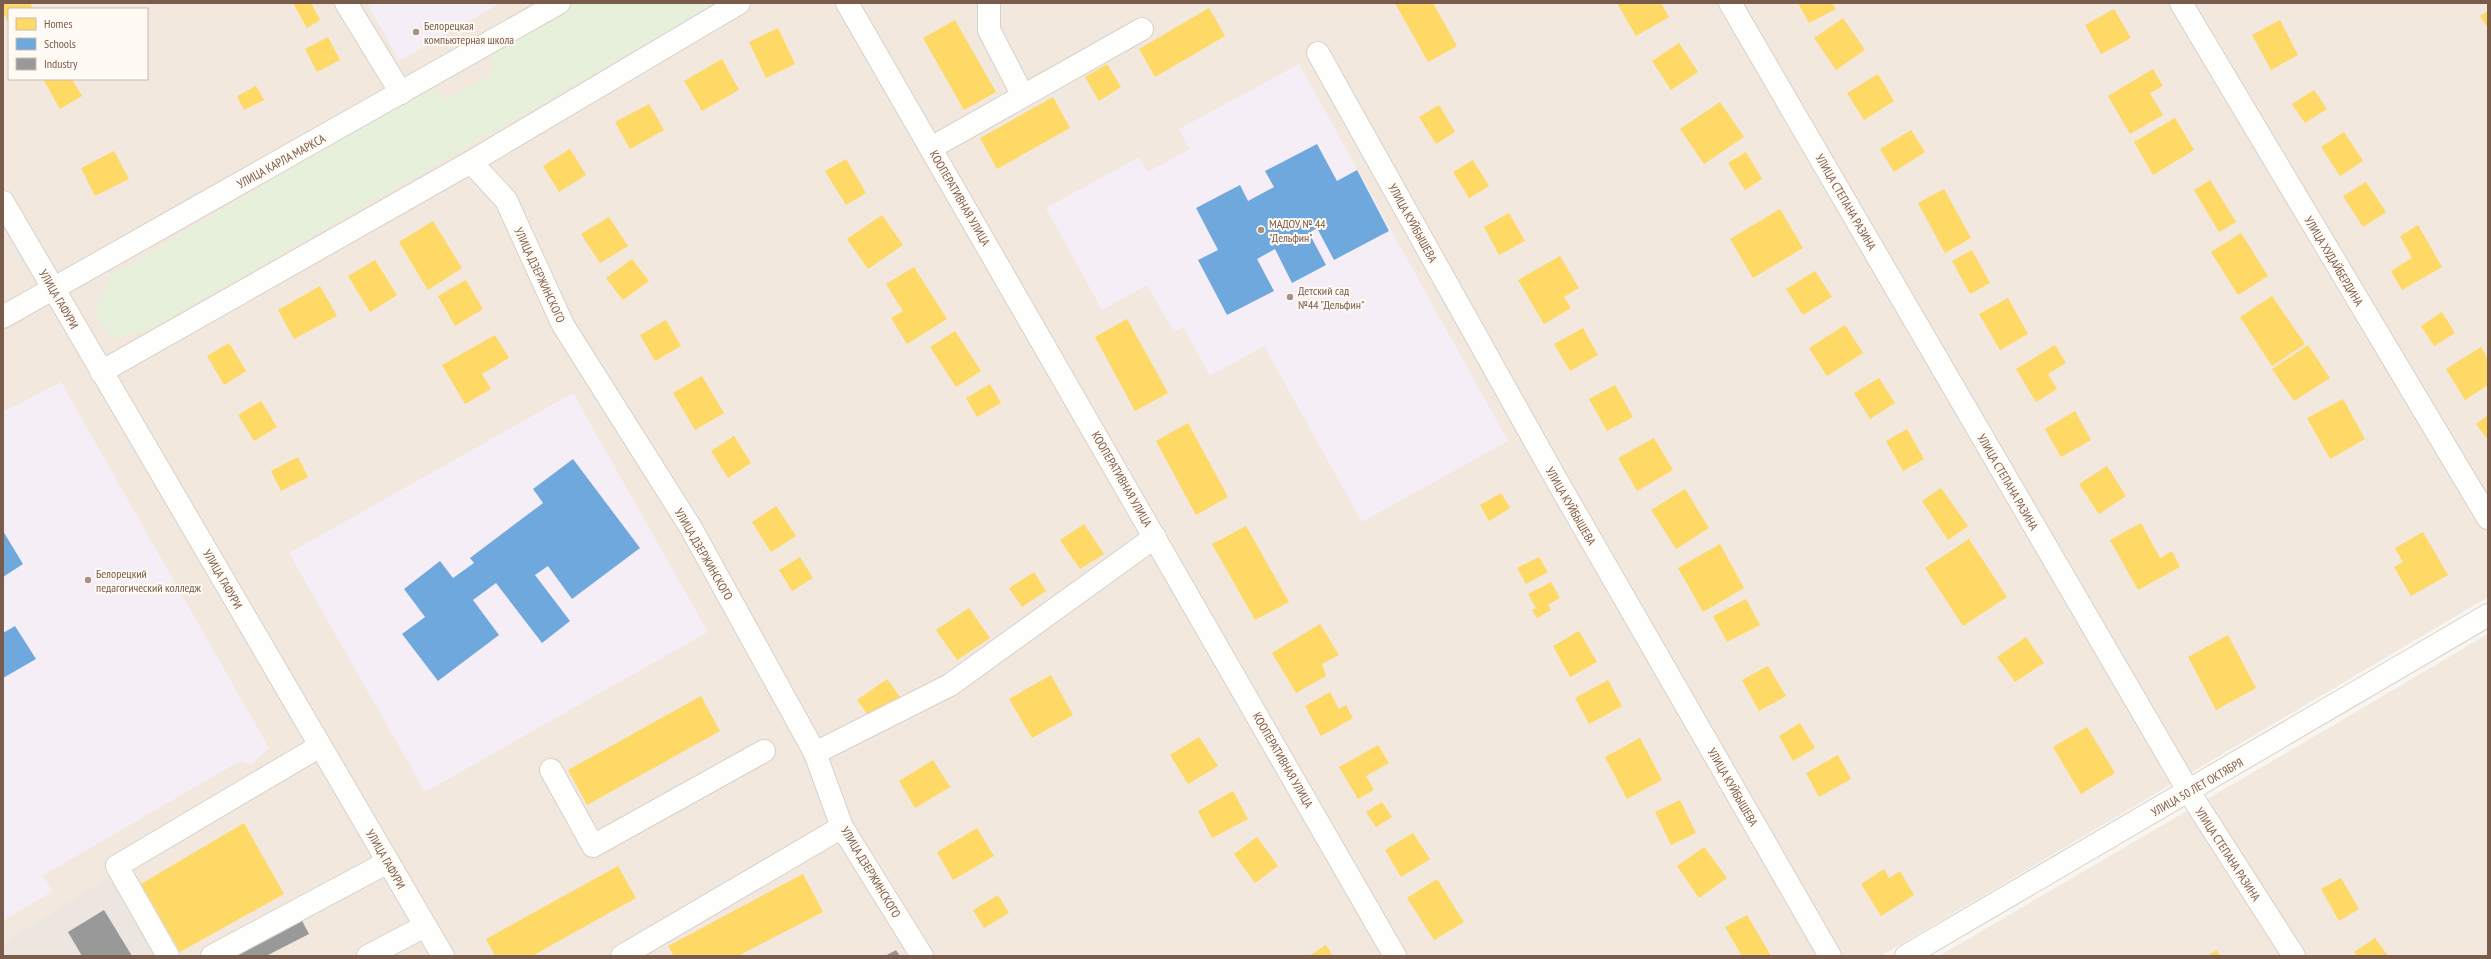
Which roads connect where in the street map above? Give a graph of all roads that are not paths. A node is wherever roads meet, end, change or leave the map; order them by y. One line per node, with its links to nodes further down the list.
1 (346, 3): 10 (street)
2 (559, 3): 10 (street, УЛИЦА КАРЛА МАРКСА)
3 (739, 3): 13 (street)
4 (847, 3): 12 (street, КООПЕРАТИВНАЯ УЛИЦА)
5 (989, 3): 11 (street)
6 (1730, 3): 25 (street, УЛИЦА СТЕПАНА РАЗИНА)
7 (2181, 3): 18 (street, УЛИЦА ХУДАЙБЕРДИНА)
8 (1142, 29): 11 (street)
9 (1318, 53): 36 (street, УЛИЦА КУЙБЫШЕВА)
10 (401, 93): 15 (street, УЛИЦА КАРЛА МАРКСА)
11 (1023, 96): 12 (street)
12 (931, 148): 19 (street, КООПЕРАТИВНАЯ УЛИЦА)
13 (471, 162): 17 (street); 23 (street, УЛИЦА ДЗЕРЖИНСКОГО)
14 (3, 202): 15 (street, УЛИЦА ГАФУРИ)
15 (53, 289): 16 (street, УЛИЦА КАРЛА МАРКСА); 17 (street, УЛИЦА ГАФУРИ)
16 (3, 317)
17 (101, 372): 21 (street, УЛИЦА ГАФУРИ)
18 (2488, 518)
19 (1155, 537): 23 (street); 35 (street, КООПЕРАТИВНАЯ УЛИЦА)
20 (2488, 615): 25 (street, УЛИЦА 50 ЛЕТ ОКТЯБРЯ)
21 (320, 746): 27 (street, УЛИЦА ГАФУРИ); 29 (street)
22 (764, 751): 24 (street)
23 (815, 753): 26 (street, УЛИЦА ДЗЕРЖИНСКОГО)
24 (551, 770)
25 (2188, 792): 37 (street, УЛИЦА 50 ЛЕТ ОКТЯБРЯ); 38 (street, УЛИЦА СТЕПАНА РАЗИНА)
26 (842, 827): 33 (street); 34 (street, УЛИЦА ДЗЕРЖИНСКОГО)
27 (388, 862): 28 (street, УЛИЦА ГАФУРИ); 30 (street)
28 (425, 926): 31 (street); 32 (street, УЛИЦА ГАФУРИ)
29 (168, 956)
30 (212, 956)
31 (368, 956)
32 (443, 956)
33 (622, 956)
34 (922, 956)
35 (1395, 956)
36 (1830, 956)
37 (1906, 956)
38 (2294, 956)

